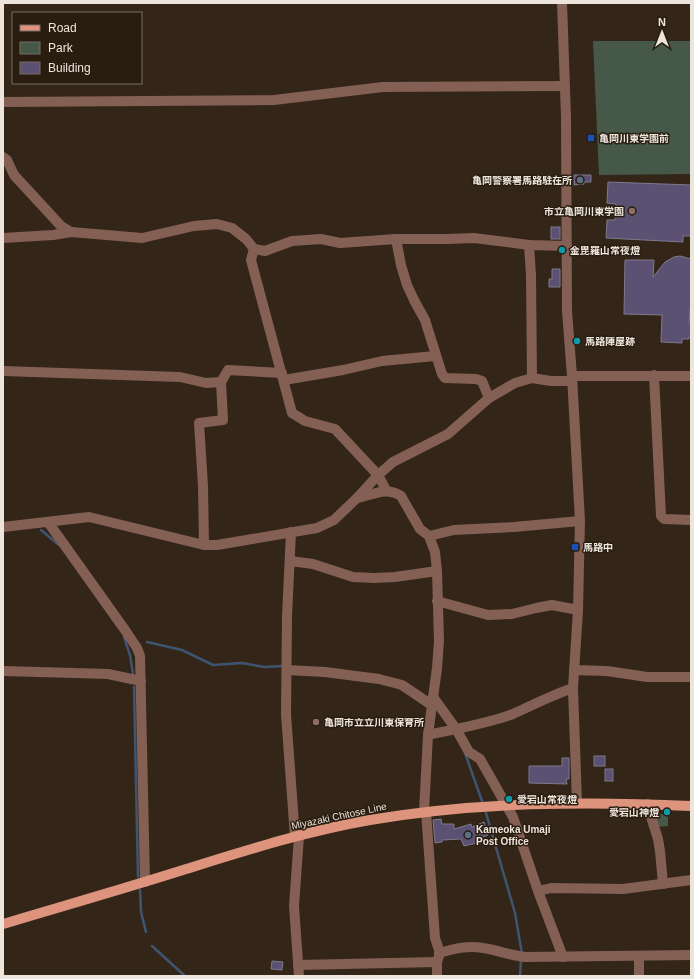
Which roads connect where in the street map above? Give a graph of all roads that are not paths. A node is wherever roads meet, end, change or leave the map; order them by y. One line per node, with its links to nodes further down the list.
1 (562, 3): 2 (street)
2 (565, 86): 3 (street); 9 (street)
3 (3, 102)
4 (3, 157): 5 (street)
5 (71, 232): 6 (street); 10 (street)
6 (3, 238)
7 (396, 239): 8 (street); 10 (street); 11 (street)
8 (529, 245): 9 (street); 16 (street)
9 (567, 246): 17 (street)
10 (254, 249): 14 (street)
11 (435, 356): 14 (street); 19 (street)
12 (3, 371): 18 (street)
13 (654, 375): 15 (street); 17 (street); 23 (street)
14 (283, 376): 18 (street); 20 (street)
15 (691, 376)
16 (532, 378): 17 (street); 19 (street)
17 (572, 379): 24 (street)
18 (221, 382): 29 (street)
19 (489, 398): 20 (street)
20 (378, 475): 21 (street); 22 (street)
21 (386, 490): 22 (street); 28 (street)
22 (357, 498): 27 (street)
23 (691, 520)
24 (580, 521): 28 (street); 33 (street)
25 (48, 522): 26 (street); 29 (street); 38 (street)
26 (3, 527)
27 (291, 532): 29 (street); 30 (street)
28 (429, 536): 31 (street)
29 (204, 545)
30 (290, 561): 31 (street); 34 (street)
31 (437, 571): 32 (street)
32 (437, 601): 33 (street); 40 (street)
33 (578, 610): 35 (street)
34 (288, 670): 40 (street); 48 (street)
35 (574, 670): 37 (street); 39 (street)
36 (3, 671): 38 (street)
37 (691, 677)
38 (141, 681): 50 (street)
39 (573, 688): 41 (street); 43 (street)
40 (433, 702): 41 (street); 42 (street)
41 (456, 729): 42 (street); 45 (street)
42 (428, 735): 47 (street)
43 (577, 803): 44 (main road, Miyazaki Chitose Line); 45 (main road, Miyazaki Chitose Line)
44 (647, 804): 46 (main road, Miyazaki Chitose Line); 51 (street)
45 (506, 806): 47 (main road, Miyazaki Chitose Line); 52 (street)
46 (691, 806)
47 (425, 812): 48 (main road, Miyazaki Chitose Line); 57 (street)
48 (297, 836): 50 (main road, Miyazaki Chitose Line); 58 (street)
49 (691, 880): 51 (street)
50 (145, 882): 53 (main road, Miyazaki Chitose Line)
51 (663, 884): 52 (street)
52 (538, 891): 56 (street)
53 (3, 924)
54 (691, 955): 55 (street)
55 (639, 956): 56 (street); 61 (street)
56 (563, 957): 57 (street)
57 (438, 958): 58 (street); 60 (street)
58 (298, 965): 59 (street)
59 (299, 976)
60 (437, 976)
61 (639, 976)

